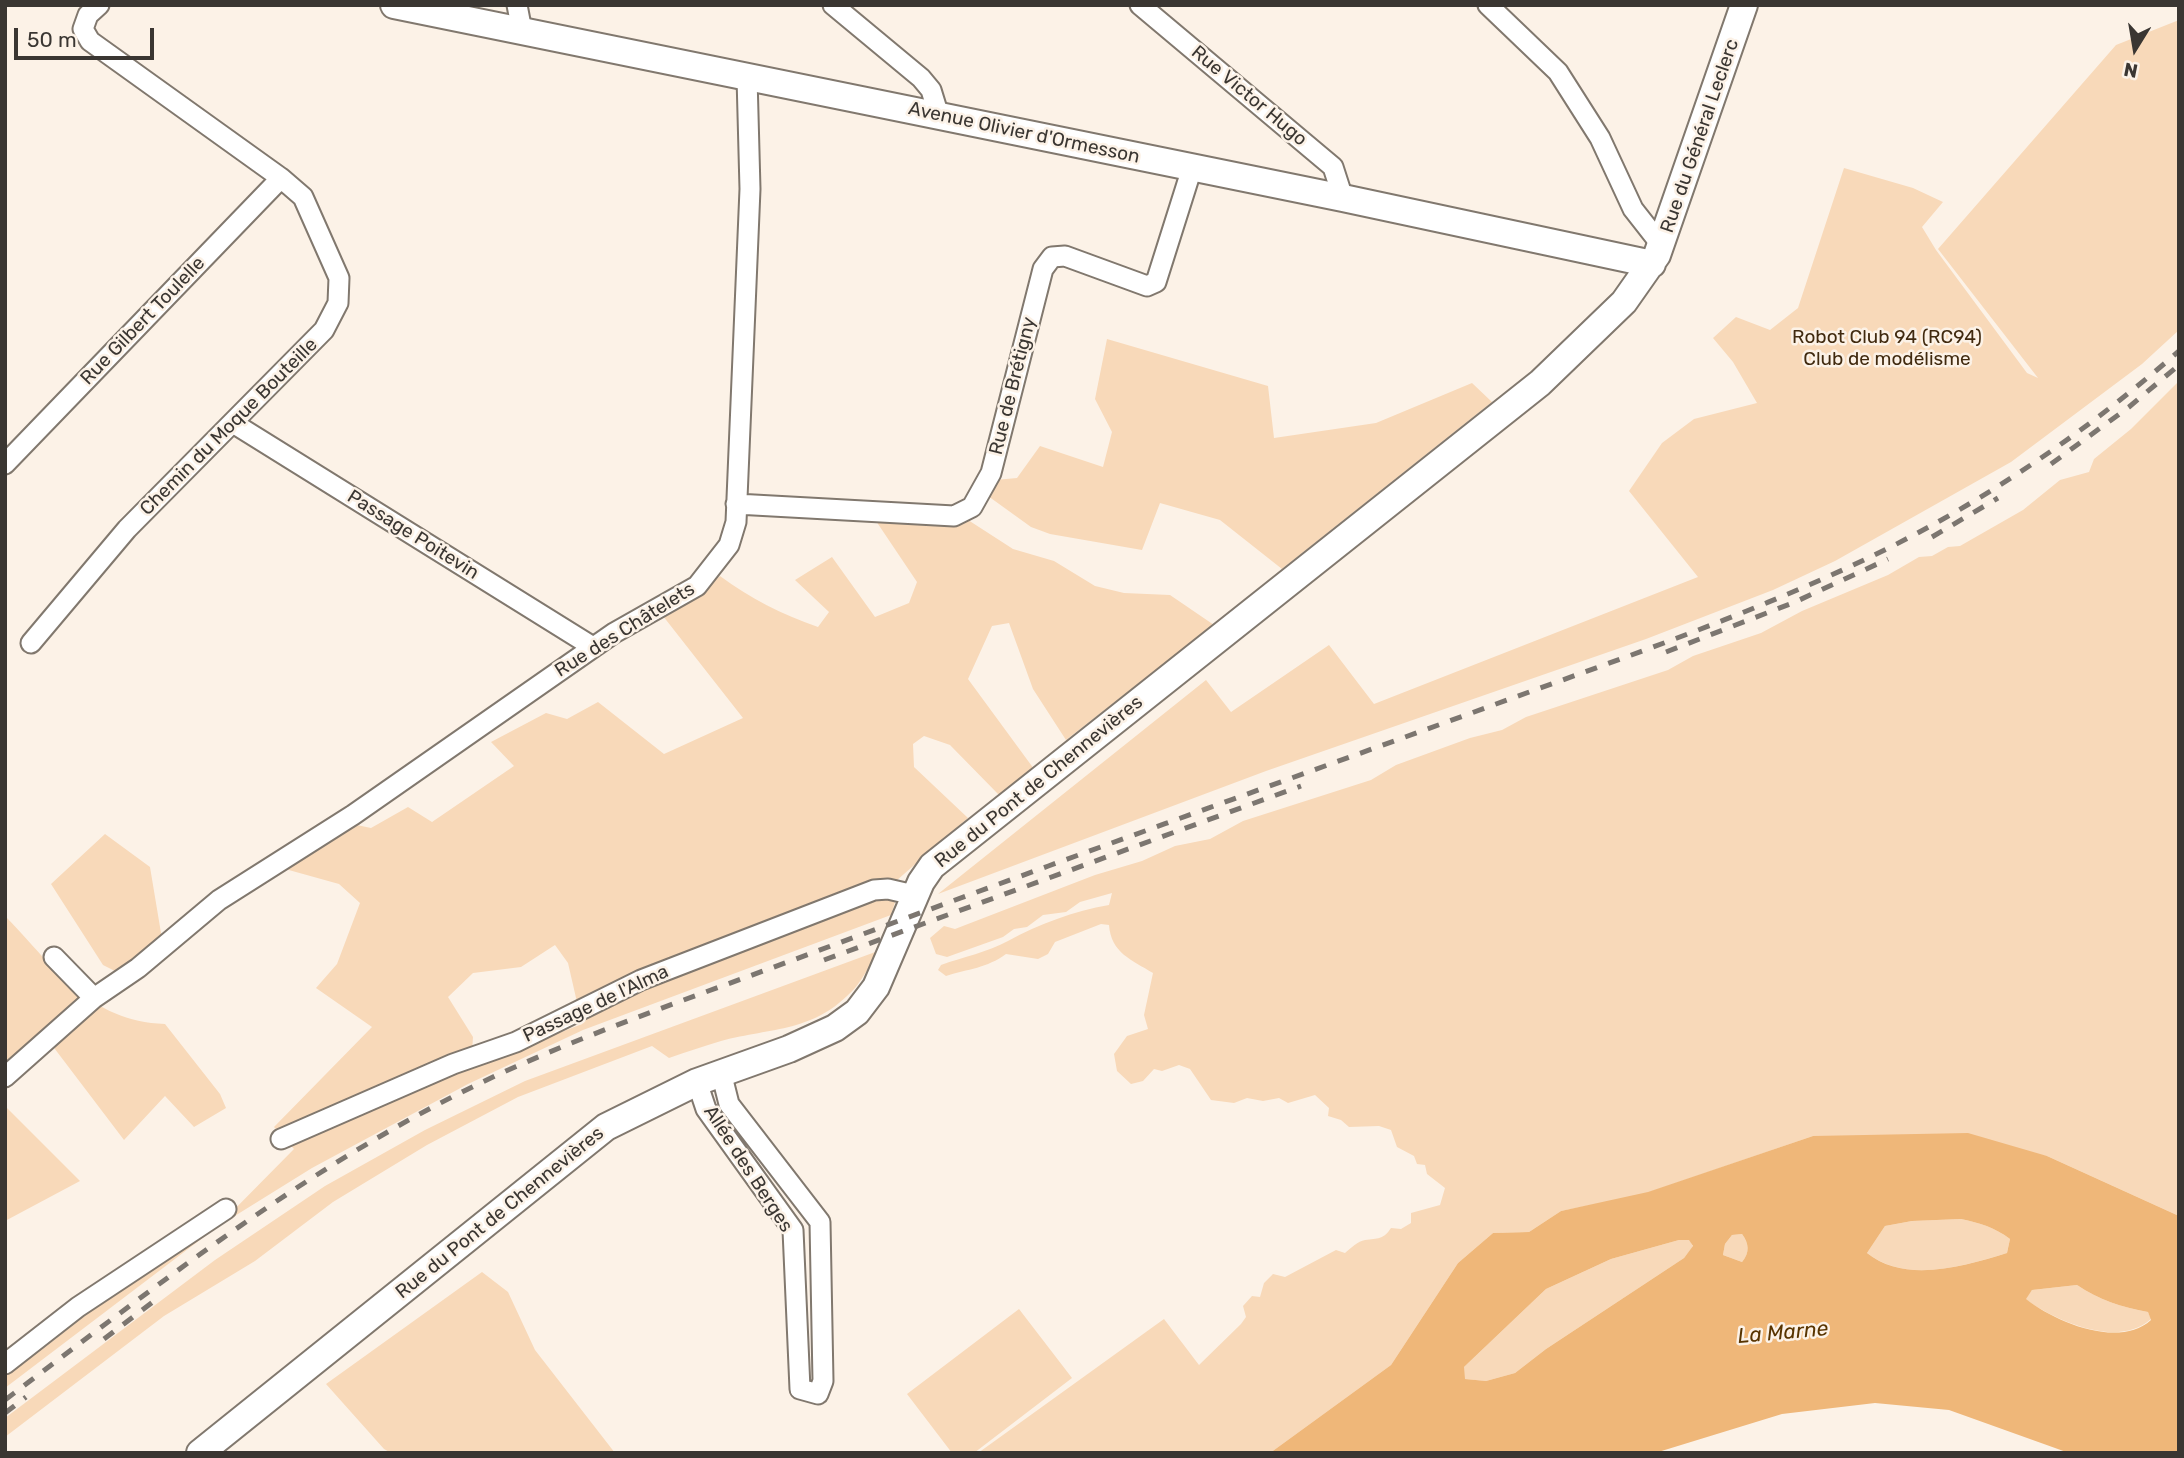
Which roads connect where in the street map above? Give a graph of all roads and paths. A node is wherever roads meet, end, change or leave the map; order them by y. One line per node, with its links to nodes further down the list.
1 (99, 5): 12 (street, Chemin du Moque Bouteille)
2 (394, 5): 8 (main road, Avenue Olivier d'Ormesson)
3 (517, 5): 8 (street)
4 (833, 5): 10 (street)
5 (1140, 5): 13 (street, Rue Victor Hugo)
6 (1488, 5): 14 (street)
7 (1744, 5): 14 (main road, Rue du Général Leclerc)
8 (522, 31): 9 (main road, Avenue Olivier d'Ormesson)
9 (747, 77): 10 (main road, Avenue Olivier d'Ormesson); 17 (street, Rue des Châtelets)
10 (939, 116): 11 (main road, Avenue Olivier d'Ormesson)
11 (1192, 168): 13 (main road, Avenue Olivier d'Ormesson); 17 (street, Rue de Brétigny)
12 (281, 178): 15 (street, Chemin du Moque Bouteille); 16 (street, Rue Gilbert Toulelle)
13 (1343, 198): 14 (main road, Avenue Olivier d'Ormesson)
14 (1657, 255): 20 (main road, Rue du Pont de Chennevières)
15 (233, 423): 18 (street, Chemin du Moque Bouteille); 19 (street, Passage Poitevin)
16 (5, 464)
17 (736, 504): 19 (street, Rue des Châtelets)
18 (31, 643)
19 (593, 648): 22 (street, Rue des Châtelets)
20 (915, 895): 23 (main road, Rue du Pont de Chennevières); 26 (street, Passage de l'Alma)
21 (54, 957): 22 (street)
22 (94, 998): 24 (street, Rue des Châtelets)
23 (721, 1072): 25 (main road, Rue du Pont de Chennevières); 25 (street, Allée des Berges)
24 (5, 1077)
25 (697, 1082): 29 (main road, Rue du Pont de Chennevières)
26 (285, 1144)
27 (226, 1209): 28 (street)
28 (5, 1364)
29 (200, 1453)

